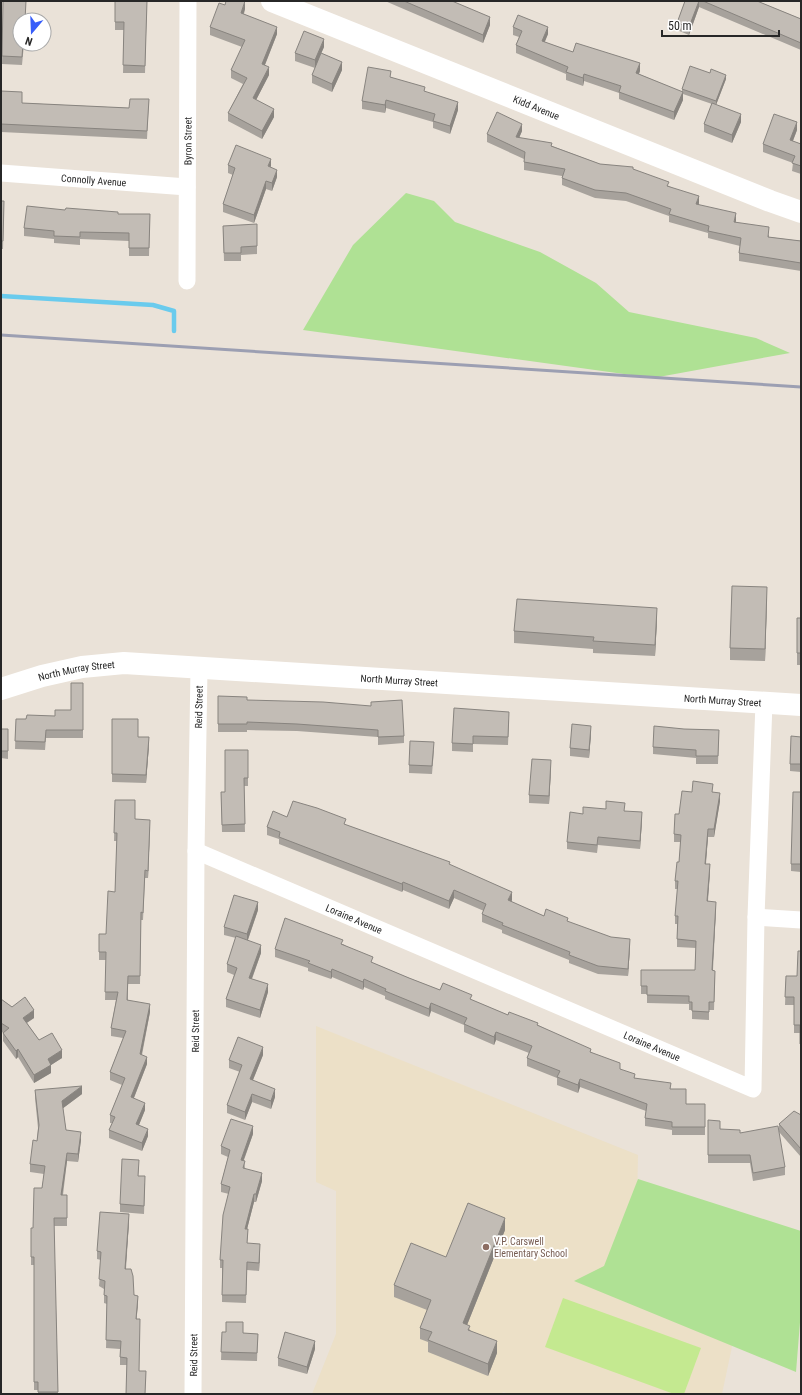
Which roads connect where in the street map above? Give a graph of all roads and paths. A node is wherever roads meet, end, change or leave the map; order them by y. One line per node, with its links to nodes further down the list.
1 (188, 1): 4 (street, Byron Street)
2 (272, 1): 5 (street, Kidd Avenue)
3 (1, 173): 4 (street, Connolly Avenue)
4 (187, 187): 6 (street, Byron Street)
5 (801, 212)
6 (187, 281)
7 (199, 669): 8 (street, North Murray Street); 9 (street, North Murray Street); 11 (street, Reid Street)
8 (1, 689)
9 (764, 703): 10 (street, North Murray Street); 12 (street, Loraine Avenue)
10 (801, 706)
11 (196, 851): 12 (street, Loraine Avenue); 14 (street, Reid Street)
12 (756, 917): 13 (street)
13 (801, 920)
14 (193, 1394)

